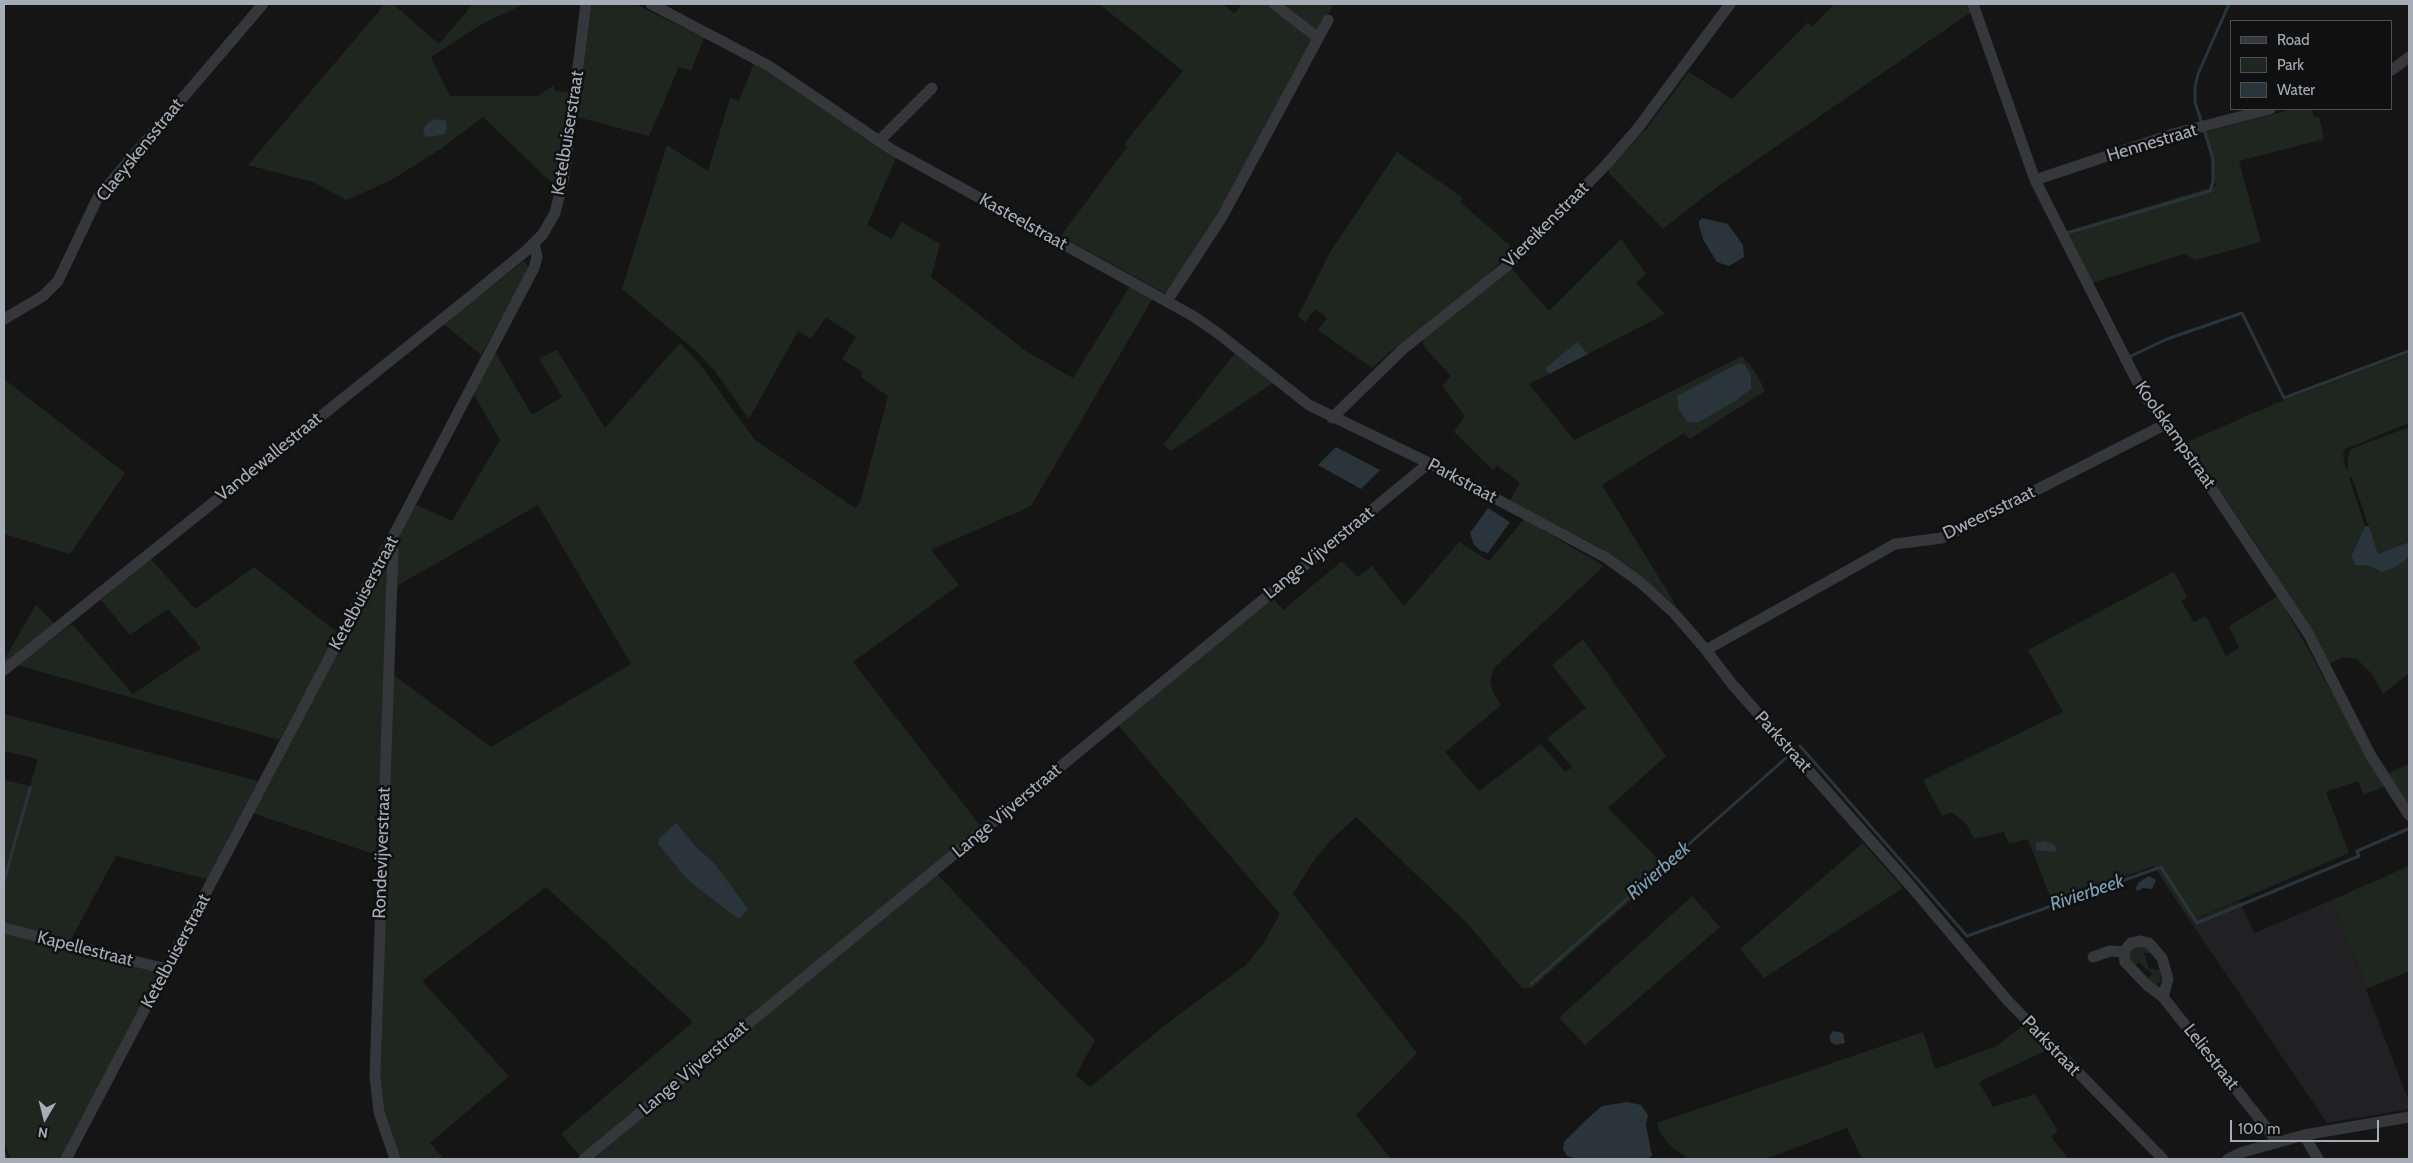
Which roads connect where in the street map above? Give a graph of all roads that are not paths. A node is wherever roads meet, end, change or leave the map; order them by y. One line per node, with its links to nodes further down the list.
1 (263, 4): 17 (street, Claeyskensstraat)
2 (586, 4): 15 (street, Ketelbuiserstraat)
3 (652, 4): 13 (street, Kasteelstraat)
4 (1274, 4): 8 (street)
5 (1730, 4): 18 (street, Viereikenstraat)
6 (1973, 4): 14 (street, Koolskampstraat)
7 (1328, 20): 8 (street)
8 (1317, 37): 16 (street)
9 (2409, 57): 10 (street)
10 (2393, 69)
11 (932, 88): 13 (street)
12 (2266, 110): 14 (street, Hennestraat)
13 (879, 141): 16 (street, Kasteelstraat)
14 (2035, 180): 19 (street, Koolskampstraat)
15 (534, 244): 21 (street, Ketelbuiserstraat); 23 (street, Vandewallestraat)
16 (1168, 301): 18 (street, Kasteelstraat)
17 (4, 319)
18 (1332, 418): 20 (street, Parkstraat)
19 (2164, 424): 22 (street, Dweersstraat); 24 (street, Koolskampstraat)
20 (1429, 463): 22 (street, Parkstraat); 35 (street, Lange Vijverstraat)
21 (390, 545): 28 (street, Ketelbuiserstraat); 34 (street, Rondevijverstraat)
22 (1706, 650): 36 (street, Parkstraat)
23 (4, 670)
24 (2409, 815)
25 (4, 928): 28 (street, Kapellestraat)
26 (2125, 952): 27 (street); 29 (street, Leliestraat); 29 (street)
27 (2093, 957)
28 (166, 969): 33 (street, Ketelbuiserstraat)
29 (2163, 996): 32 (street, Leliestraat)
30 (2409, 1117): 31 (street)
31 (2304, 1135): 32 (street); 38 (street)
32 (2277, 1141): 37 (street)
33 (66, 1159)
34 (395, 1159)
35 (584, 1159)
36 (2163, 1159)
37 (2228, 1159)
38 (2318, 1159)

